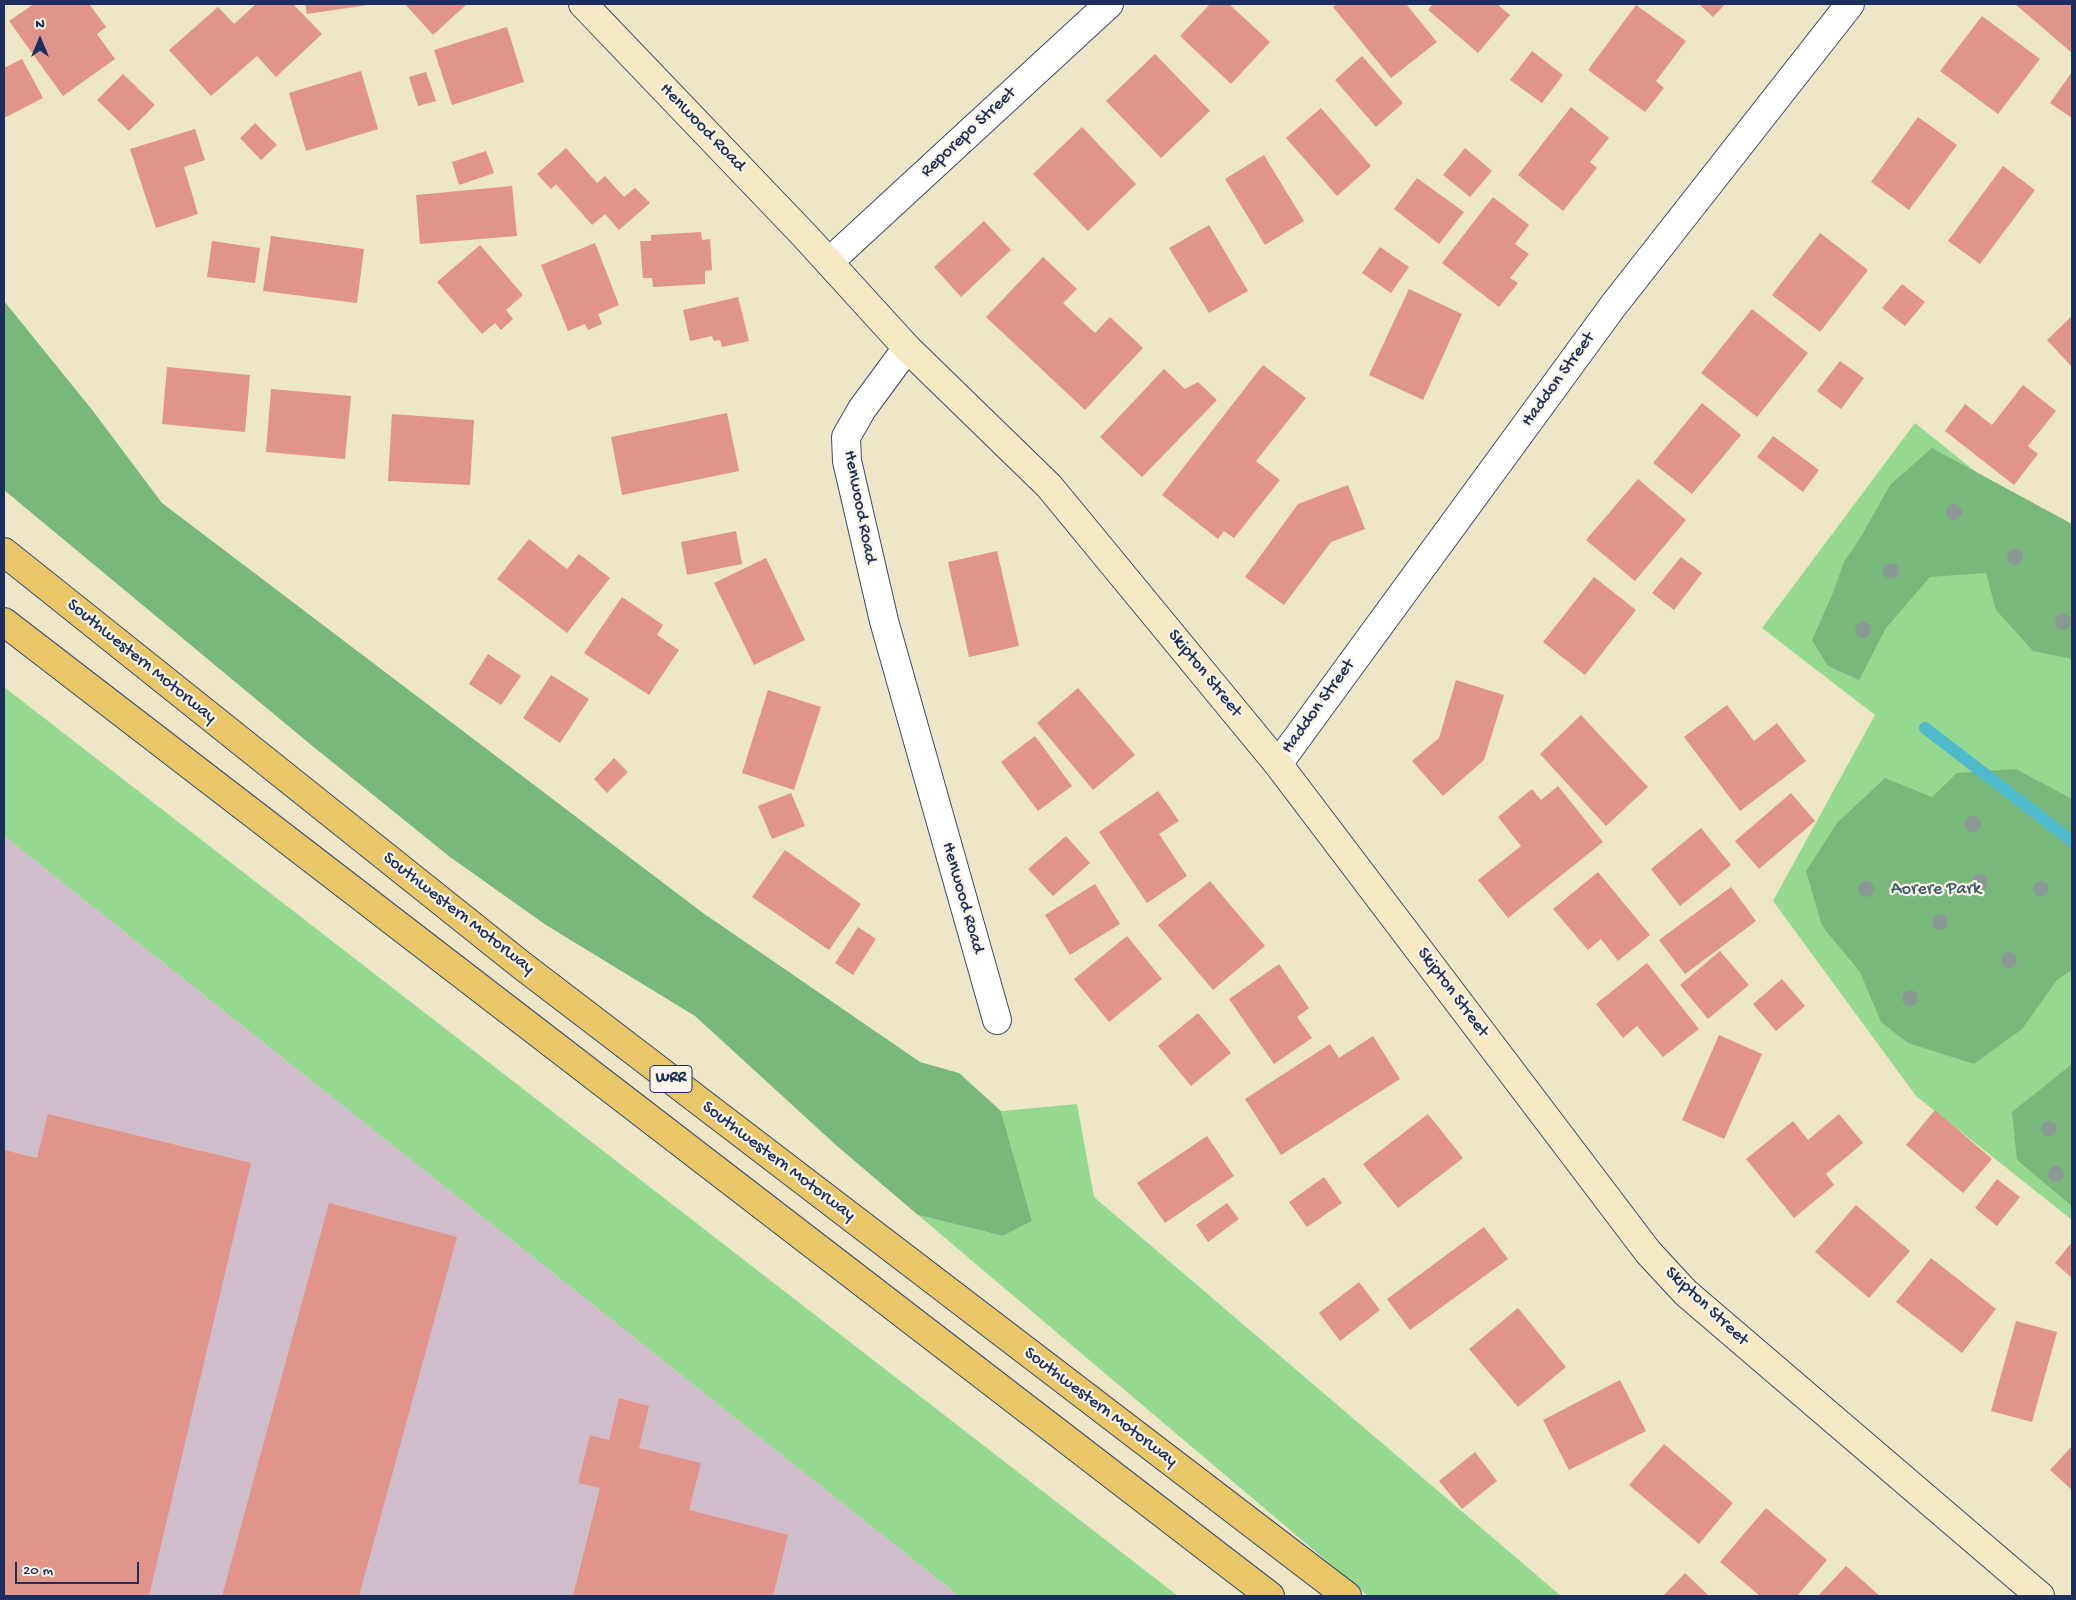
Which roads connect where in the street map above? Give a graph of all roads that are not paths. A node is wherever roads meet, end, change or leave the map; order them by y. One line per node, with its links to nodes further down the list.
1 (583, 4): 4 (main road, Henwood Road)
2 (1109, 4): 4 (street, Reporepo Street)
3 (1850, 4): 8 (street, Haddon Street)
4 (828, 262): 5 (main road, Henwood Road)
5 (907, 348): 8 (main road, Skipton Street); 9 (street, Henwood Road)
6 (4, 552): 11 (highway, Southwestern Motorway / WRR)
7 (4, 622): 10 (highway, WRR)
8 (1278, 764): 12 (main road, Skipton Street)
9 (997, 1020)
10 (1270, 1596)
11 (1347, 1596)
12 (2040, 1596)

